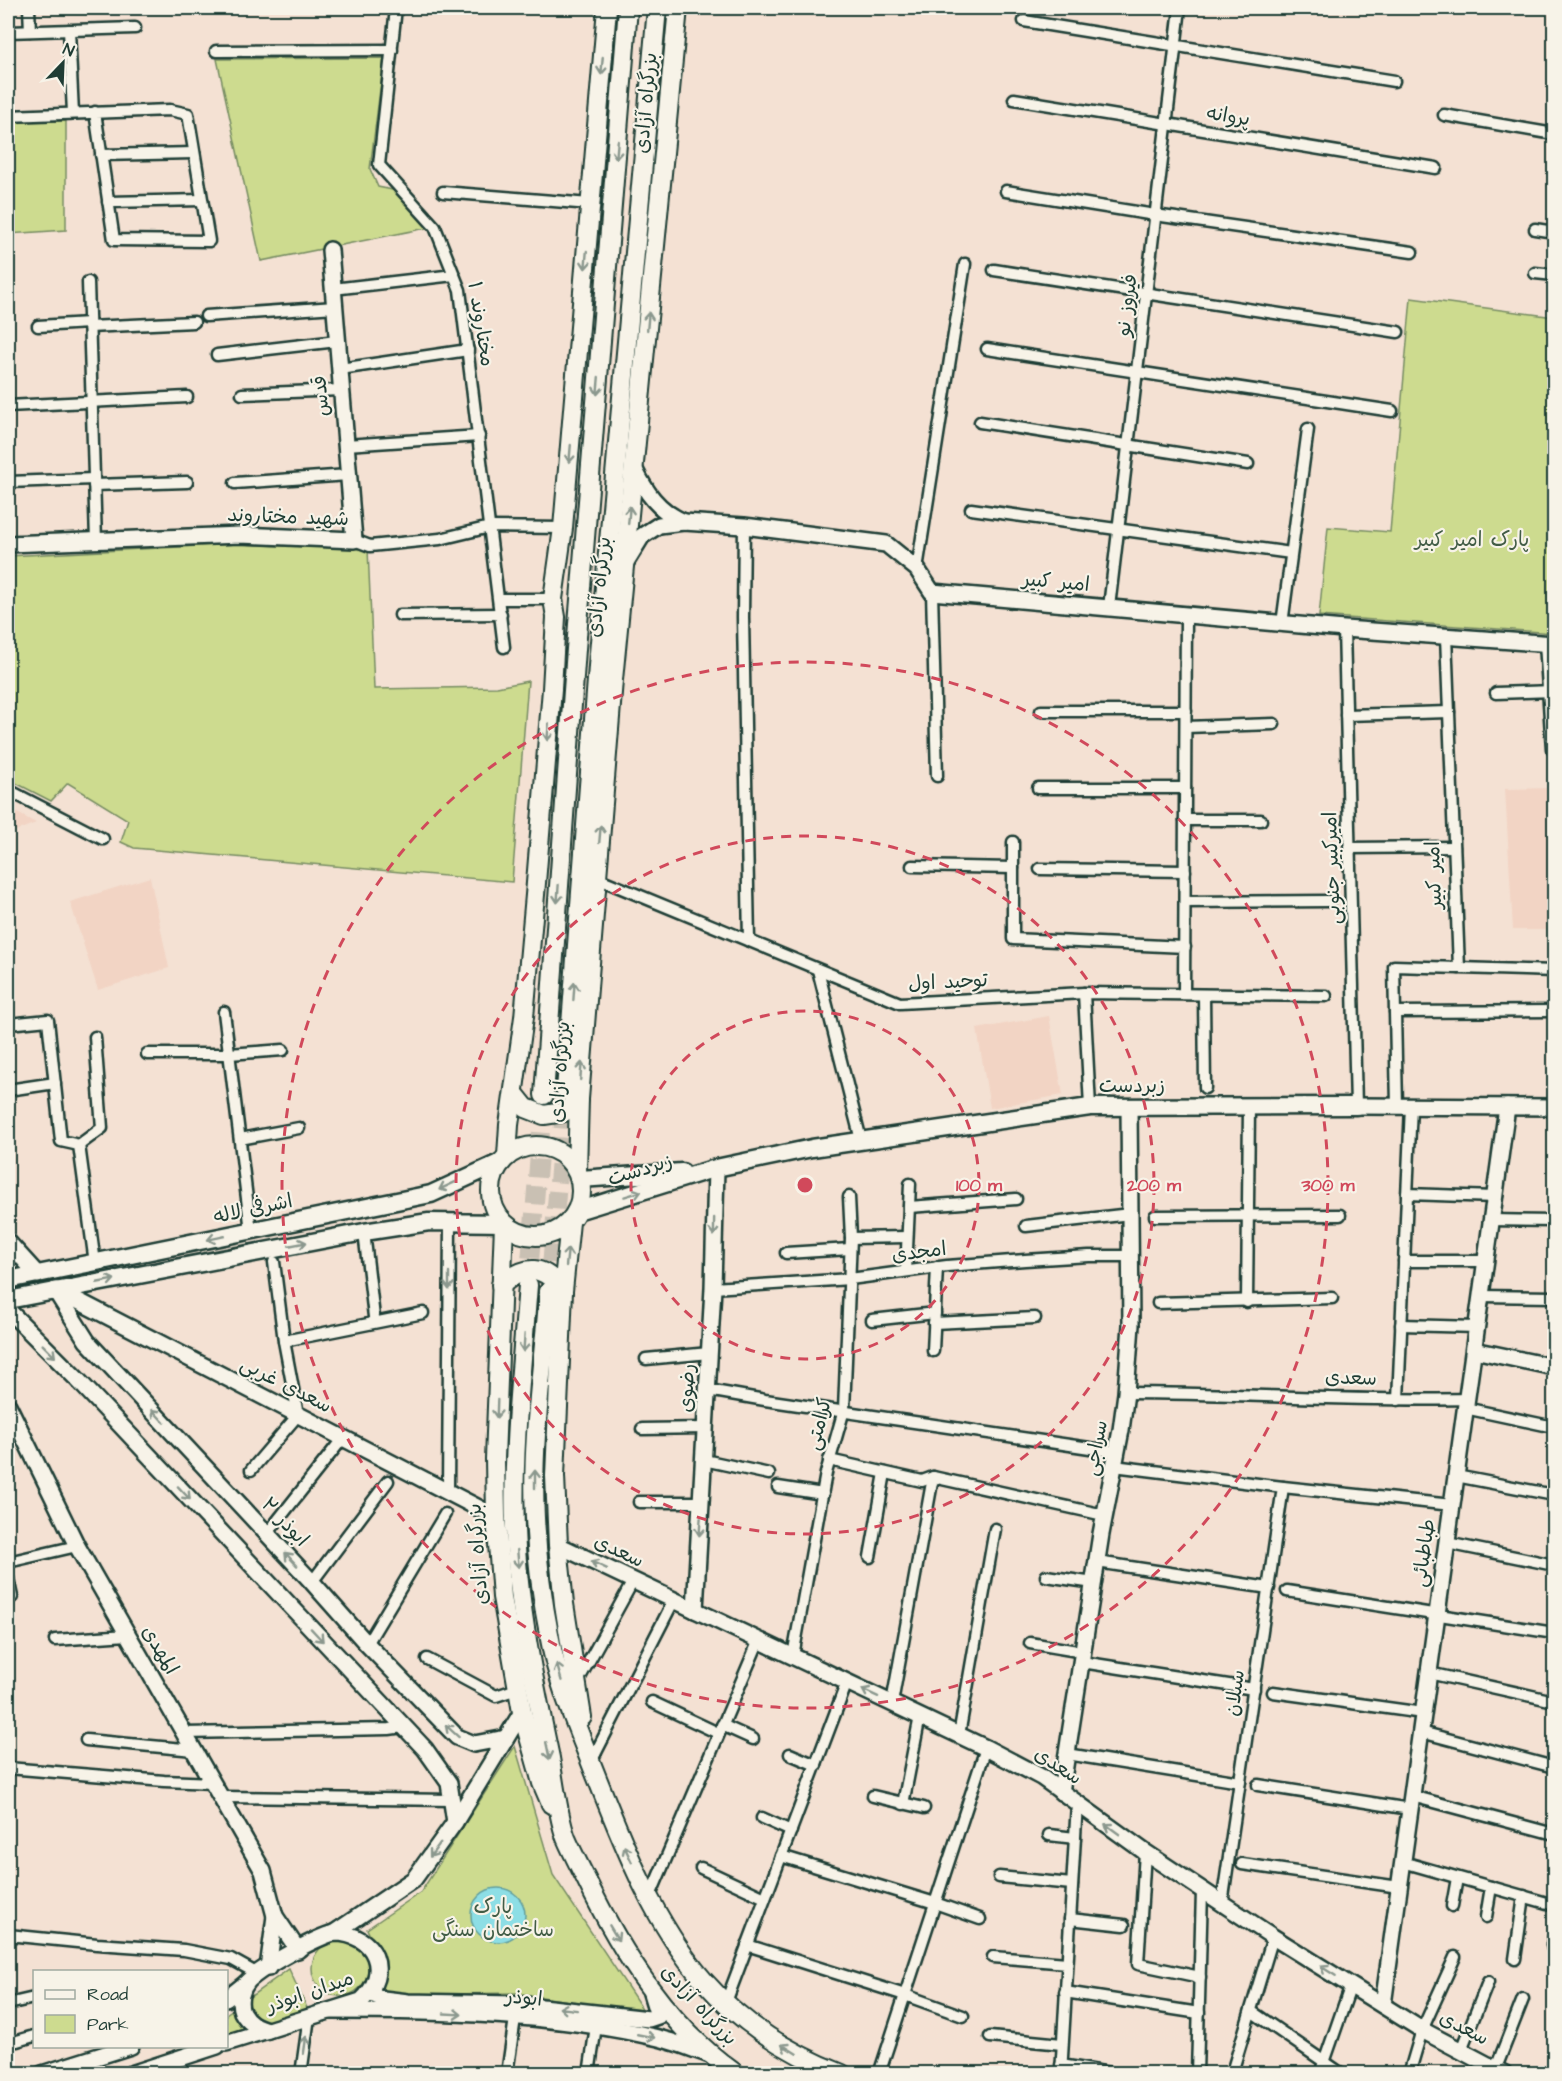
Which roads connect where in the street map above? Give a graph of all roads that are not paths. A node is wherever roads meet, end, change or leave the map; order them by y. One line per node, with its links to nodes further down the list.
1 (29, 8): 11 (street)
2 (396, 8): 14 (street, مختاروند ۱)
3 (607, 8): 31 (highway, بزرگراه آزادی, one-way to 31)
4 (628, 8): 101 (highway, بزرگراه آزادی, one-way to 101)
5 (657, 8): 102 (highway, بزرگراه آزادی)
6 (678, 8): 69 (highway, بزرگراه آزادی, one-way to 6)
7 (1180, 8): 13 (street, فیروز نو)
8 (1024, 21): 13 (street)
9 (135, 28): 10 (street)
10 (69, 30): 11 (street); 19 (street)
11 (30, 31): 12 (street)
12 (8, 32)
13 (1176, 45): 16 (street); 22 (street, فیروز نو)
14 (392, 50): 15 (street); 40 (street, مختاروند ۱)
15 (216, 51)
16 (1394, 81)
17 (1014, 99): 22 (street, پروانه)
18 (94, 112): 19 (street); 24 (street); 25 (street)
19 (73, 113): 21 (street)
20 (1444, 115): 23 (street)
21 (8, 116)
22 (1166, 124): 26 (street, پروانه); 32 (street, فیروز نو)
23 (1554, 134)
24 (194, 153): 25 (street); 29 (street)
25 (101, 155): 30 (street)
26 (1436, 168)
27 (443, 192): 31 (street)
28 (1006, 192): 32 (street)
29 (202, 200): 30 (street); 30 (street)
30 (108, 202)
31 (590, 204): 79 (highway, بزرگراه آزادی, one-way to 79)
32 (1155, 215): 36 (street); 44 (street, فیروز نو)
33 (1535, 230): 34 (street)
34 (1554, 232)
35 (330, 250): 43 (street, قدس)
36 (1412, 252)
37 (965, 264): 86 (street)
38 (994, 270): 44 (street)
39 (1535, 273): 41 (street)
40 (454, 275): 43 (street); 53 (street, مختاروند ۱)
41 (1554, 275)
42 (88, 282): 48 (street)
43 (333, 289): 45 (street, قدس)
44 (1146, 294): 50 (street); 56 (street, فیروز نو)
45 (334, 308): 46 (street); 51 (street, قدس)
46 (206, 316)
47 (194, 322): 48 (street)
48 (89, 325): 49 (street); 60 (street)
49 (38, 326)
50 (1398, 332)
51 (337, 341): 54 (street); 55 (street, قدس)
52 (987, 349): 56 (street)
53 (468, 350): 55 (street); 65 (street, مختاروند ۱)
54 (217, 355)
55 (340, 369): 57 (street, قدس)
56 (1137, 372): 62 (street); 67 (street, فیروز نو)
57 (341, 390): 58 (street); 66 (street, قدس)
58 (242, 394)
59 (187, 397): 60 (street)
60 (92, 402): 61 (street); 72 (street)
61 (8, 405)
62 (1392, 411)
63 (980, 422): 67 (street)
64 (1308, 429): 84 (street)
65 (479, 436): 66 (street); 78 (street, مختاروند ۱)
66 (346, 445): 70 (street, قدس)
67 (1128, 445): 68 (street); 80 (street, فیروز نو)
68 (1248, 464)
69 (634, 468): 76 (street); 85 (highway, بزرگراه آزادی, one-way to 69)
70 (348, 475): 74 (street); 82 (street, قدس)
71 (8, 482): 72 (street)
72 (94, 482): 73 (street); 81 (street)
73 (188, 482)
74 (235, 483)
75 (971, 509): 80 (street)
76 (684, 522): 77 (street); 85 (street)
77 (744, 526): 86 (street); 131 (street)
78 (490, 527): 79 (street, شهید مختاروند); 82 (street, شهید مختاروند); 88 (street, مختاروند ۱)
79 (563, 528): 89 (highway, بزرگراه آزادی)
80 (1118, 530): 84 (street); 90 (street, فیروز نو)
81 (96, 540): 82 (street, شهید مختاروند); 83 (street, شهید مختاروند)
82 (354, 540)
83 (8, 544)
84 (1291, 553): 96 (street)
85 (624, 566): 95 (highway, بزرگراه آزادی)
86 (916, 569): 87 (street)
87 (932, 592): 90 (street, امیر کبیر); 114 (street)
88 (499, 599): 89 (street); 91 (street, مختاروند ۱)
89 (554, 599): 94 (highway, بزرگراه آزادی)
90 (1109, 607): 93 (street, امیر کبیر)
91 (501, 614): 92 (street); 100 (street, مختاروند ۱)
92 (400, 615)
93 (1186, 615): 96 (street, امیر کبیر); 108 (street)
94 (556, 617): 101 (highway); 104 (highway, بزرگراه آزادی)
95 (618, 620): 102 (highway); 103 (highway, بزرگراه آزادی)
96 (1282, 624): 97 (street, امیر کبیر)
97 (1344, 629): 98 (street, امیر کبیر); 110 (street, امیرکبیر جنوبی)
98 (1446, 636): 99 (street, امیر کبیر); 109 (street, امیر کبیر)
99 (1550, 644): 105 (street)
100 (504, 647)
101 (576, 649): 104 (highway); 152 (highway, بزرگراه آزادی, one-way to 152)
102 (599, 653): 103 (highway); 153 (highway, بزرگراه آزادی, one-way to 102)
103 (613, 680): 128 (highway, بزرگراه آزادی, one-way to 103)
104 (552, 689): 151 (highway, بزرگراه آزادی, one-way to 151)
105 (1551, 691): 106 (street); 113 (street)
106 (1496, 693)
107 (1041, 711): 108 (street)
108 (1186, 711): 112 (street)
109 (1449, 712): 110 (street); 122 (street, امیر کبیر)
110 (1346, 715): 123 (street, امیرکبیر جنوبی)
111 (1274, 724): 112 (street)
112 (1186, 727): 116 (street)
113 (1552, 749)
114 (937, 776)
115 (1038, 788): 116 (street)
116 (1185, 788): 118 (street)
117 (8, 790): 120 (street)
118 (1185, 820): 119 (street); 127 (street)
119 (1260, 820)
120 (103, 839)
121 (1013, 842): 125 (street)
122 (1454, 847): 123 (street); 133 (street, امیر کبیر)
123 (1349, 848): 154 (street, امیرکبیر جنوبی)
124 (912, 866): 125 (street)
125 (1013, 868): 132 (street)
126 (1040, 869): 127 (street)
127 (1185, 871): 130 (street)
128 (597, 878): 131 (street, توحید اول); 153 (highway, بزرگراه آزادی, one-way to 128)
129 (1329, 901): 130 (street)
130 (1185, 902): 132 (street)
131 (749, 941): 134 (street, توحید اول)
132 (1185, 947): 137 (street)
133 (1459, 968): 135 (street); 142 (street)
134 (818, 970): 136 (street, توحید اول); 163 (street)
135 (1554, 971)
136 (1084, 993): 137 (street, توحید اول); 156 (street)
137 (1184, 994): 138 (street, توحید اول)
138 (1204, 995): 139 (street, توحید اول); 149 (street)
139 (1326, 996)
140 (1554, 1011): 142 (street)
141 (224, 1012): 147 (street)
142 (1395, 1012): 155 (street)
143 (8, 1024): 148 (street)
144 (95, 1037): 164 (street)
145 (283, 1050): 147 (street)
146 (147, 1054): 147 (street)
147 (229, 1054): 162 (street)
148 (55, 1083): 150 (street); 164 (street)
149 (1205, 1088)
150 (8, 1090)
151 (514, 1093): 153 (highway); 165 (highway, بزرگراه آزادی)
152 (544, 1095)
153 (572, 1095): 167 (highway, بزرگراه آزادی)
154 (1356, 1106): 155 (street, زبردست); 158 (main road, زبردست)
155 (1404, 1106): 159 (street, زبردست); 169 (street)
156 (1090, 1107): 157 (main road, زبردست); 163 (main road, زبردست)
157 (1129, 1107): 158 (main road, زبردست); 174 (street, سراجی)
158 (1249, 1107): 175 (street)
159 (1507, 1107): 160 (street, زبردست); 171 (street, طباطبائی)
160 (1554, 1107)
161 (299, 1128): 162 (street)
162 (240, 1139): 184 (street)
163 (861, 1140): 166 (main road, زبردست)
164 (79, 1145): 194 (street)
165 (504, 1159): 167 (highway); 182 (highway); 184 (main road, اشرفی لاله, one-way to 184)
166 (716, 1168): 167 (main road, زبردست); 178 (main road, زبردست, one-way to 166); 202 (street, رضوی, one-way to 202)
167 (579, 1175): 178 (highway)
168 (910, 1184): 173 (street)
169 (1407, 1194): 171 (street); 191 (street)
170 (849, 1197): 188 (street, کرامتی)
171 (1495, 1197): 179 (street, طباطبائی)
172 (1016, 1199): 173 (street)
173 (909, 1207): 186 (street)
174 (1130, 1214): 183 (street); 190 (street, سراجی)
175 (1248, 1215): 176 (street); 177 (street); 209 (street)
176 (1340, 1215)
177 (1155, 1216)
178 (574, 1217): 182 (highway); 204 (highway, بزرگراه آزادی, one-way to 178)
179 (1492, 1220): 180 (street); 192 (street, طباطبائی)
180 (1554, 1221)
181 (450, 1223): 182 (main road); 185 (main road); 247 (street, one-way to 247)
182 (504, 1224): 200 (highway, بزرگراه آزادی)
183 (1026, 1226)
184 (251, 1231): 194 (main road, اشرفی لاله, one-way to 194)
185 (364, 1232): 203 (main road, one-way to 185); 213 (street)
186 (907, 1237): 188 (street); 196 (street)
187 (8, 1242): 197 (street)
188 (851, 1244): 189 (street); 198 (street, کرامتی)
189 (786, 1253)
190 (1130, 1256): 195 (street, امجدی); 226 (street, سراجی)
191 (1404, 1261): 192 (street); 217 (street)
192 (1486, 1261): 205 (street, طباطبائی)
193 (274, 1262): 219 (street)
194 (95, 1263): 197 (main road, اشرفی لاله)
195 (937, 1267): 196 (street, امجدی); 214 (street)
196 (906, 1271): 198 (street, امجدی)
197 (38, 1275): 199 (main road, اشرفی لاله)
198 (850, 1279): 202 (street, امجدی); 230 (street, کرامتی)
199 (8, 1280)
200 (501, 1285): 204 (highway); 255 (highway, بزرگراه آزادی, one-way to 255)
201 (528, 1285): 329 (highway, بزرگراه آزادی, one-way to 329)
202 (713, 1288): 222 (street, رضوی)
203 (56, 1290): 208 (main road); 231 (street, سعدی غربی); 257 (street, ابوذر ۲, one-way to 203)
204 (556, 1291): 259 (highway, بزرگراه آزادی); 309 (highway, بزرگراه آزادی, one-way to 204)
205 (1481, 1296): 206 (street); 218 (street, طباطبائی)
206 (1554, 1297)
207 (1332, 1299): 209 (street)
208 (8, 1300)
209 (1247, 1302): 210 (street)
210 (1158, 1303)
211 (8, 1310): 297 (street, one-way to 297)
212 (423, 1313): 219 (street)
213 (374, 1317)
214 (934, 1318): 215 (street); 216 (street); 221 (street)
215 (1035, 1318)
216 (872, 1320)
217 (1401, 1325): 218 (street); 227 (street)
218 (1477, 1327): 220 (street, طباطبائی)
219 (284, 1341): 231 (street)
220 (1474, 1350): 224 (street); 228 (street, طباطبائی)
221 (933, 1351)
222 (709, 1353): 223 (street); 225 (street, رضوی)
223 (646, 1359)
224 (1554, 1367)
225 (708, 1389): 230 (street); 233 (street, رضوی)
226 (1126, 1393): 227 (street, سعدی); 236 (street, سراجی)
227 (1398, 1400): 228 (street, سعدی)
228 (1466, 1404): 232 (street, سعدی); 242 (street, طباطبائی)
229 (8, 1405): 260 (street, المهدی)
230 (844, 1410): 236 (street); 238 (street, کرامتی)
231 (298, 1415): 235 (street, سعدی غربی); 239 (street)
232 (1554, 1427)
233 (706, 1428): 234 (street); 237 (street, رضوی)
234 (642, 1429)
235 (343, 1438): 247 (street, سعدی غربی); 257 (street)
236 (1116, 1459): 246 (street); 254 (street, سراجی)
237 (704, 1460): 241 (street); 251 (street, رضوی)
238 (829, 1460): 240 (street); 248 (street, کرامتی)
239 (251, 1470)
240 (885, 1473): 243 (street); 261 (street)
241 (769, 1474)
242 (1456, 1476): 249 (street); 252 (street, طباطبائی)
243 (933, 1477): 254 (street); 293 (street)
244 (388, 1481): 268 (street)
245 (778, 1486): 248 (street)
246 (1283, 1487): 252 (street); 270 (street, سبلان)
247 (448, 1492): 255 (street, سعدی غربی)
248 (823, 1494): 282 (street, کرامتی)
249 (1554, 1495)
250 (639, 1502): 251 (street)
251 (702, 1503): 274 (street, رضوی, one-way to 274)
252 (1452, 1505): 258 (street, طباطبائی)
253 (445, 1514): 281 (street)
254 (1104, 1515): 263 (street, سراجی)
255 (496, 1517): 288 (highway, بزرگراه آزادی)
256 (995, 1529): 301 (street)
257 (267, 1534): 268 (street, ابوذر ۲, one-way to 257)
258 (1447, 1543): 264 (street); 275 (street, طباطبائی)
259 (558, 1545): 267 (street, سعدی, one-way to 259); 287 (highway, بزرگراه آزادی)
260 (76, 1546): 262 (street); 277 (street, المهدی)
261 (870, 1557)
262 (8, 1562)
263 (1097, 1562): 269 (street, سراجی); 270 (street)
264 (1554, 1565)
265 (1046, 1576): 269 (street)
266 (8, 1578): 272 (street)
267 (633, 1581): 273 (street, سعدی); 287 (street)
268 (312, 1582): 281 (street, ابوذر ۲)
269 (1094, 1583): 283 (street, سراجی)
270 (1269, 1588): 289 (street, سبلان)
271 (1287, 1591): 275 (street)
272 (12, 1597)
273 (674, 1600): 274 (street, سعدی); 309 (street)
274 (695, 1610): 279 (street, سعدی)
275 (1437, 1613): 276 (street); 285 (street, طباطبائی)
276 (1554, 1633)
277 (128, 1635): 278 (street); 300 (street, المهدی)
278 (55, 1640)
279 (759, 1640): 282 (street, سعدی); 298 (street)
280 (1030, 1643): 283 (street)
281 (367, 1644): 302 (street, ابوذر ۲, one-way to 281)
282 (793, 1656): 286 (street, سعدی)
283 (1083, 1657): 289 (street); 308 (street, سراجی)
284 (427, 1659): 288 (street)
285 (1429, 1673): 291 (street); 295 (street, طباطبائی)
286 (847, 1682): 293 (street, سعدی, one-way to 286); 310 (street)
287 (577, 1684): 309 (highway, بزرگراه آزادی)
288 (518, 1689): 294 (highway, بزرگراه آزادی)
289 (1254, 1689): 313 (street, سبلان)
290 (1273, 1692): 295 (street)
291 (1554, 1701)
292 (652, 1702): 298 (street)
293 (892, 1703): 296 (street, سعدی)
294 (522, 1712): 302 (street); 329 (highway, بزرگراه آزادی)
295 (1423, 1713): 299 (street, طباطبائی)
296 (920, 1716): 301 (street, سعدی); 322 (street)
297 (404, 1727): 300 (street); 319 (street)
298 (720, 1729): 304 (street); 342 (street)
299 (1421, 1732): 311 (street); 320 (street, طباطبائی)
300 (184, 1733): 306 (street, المهدی)
301 (959, 1735): 305 (street, سعدی)
302 (506, 1738): 325 (street)
303 (86, 1740): 306 (street)
304 (753, 1740)
305 (986, 1748): 316 (street, سعدی); 345 (street)
306 (194, 1750): 314 (street, المهدی)
307 (790, 1754): 310 (street)
308 (1067, 1754): 313 (street); 316 (street, سراجی)
309 (589, 1758): 342 (highway, بزرگراه آزادی, one-way to 309)
310 (816, 1765): 326 (street)
311 (1554, 1767)
312 (8, 1768): 314 (street)
313 (1240, 1782): 346 (street, سبلان)
314 (213, 1783): 318 (street, المهدی)
315 (1258, 1785): 320 (street)
316 (1061, 1792): 321 (street, سعدی)
317 (873, 1796): 322 (street)
318 (221, 1797): 319 (street); 349 (street, المهدی)
319 (452, 1800): 325 (street)
320 (1411, 1802): 327 (street); 333 (street, طباطبائی)
321 (1077, 1803): 330 (street); 331 (street, سعدی, one-way to 321)
322 (903, 1804): 323 (street)
323 (924, 1808)
324 (762, 1818): 326 (street)
325 (455, 1822): 354 (street, one-way to 354)
326 (791, 1830): 332 (street)
327 (1554, 1834)
328 (1049, 1835): 330 (street)
329 (566, 1836): 369 (highway, بزرگراه آزادی, one-way to 369)
330 (1075, 1838): 338 (street)
331 (1145, 1852): 341 (street, سعدی); 366 (street)
332 (781, 1856): 344 (street); 345 (street)
333 (1403, 1862): 337 (street); 339 (street, طباطبائی)
334 (1242, 1864): 339 (street)
335 (701, 1868): 344 (street)
336 (999, 1877): 338 (street)
337 (1457, 1878): 340 (street); 348 (street)
338 (1072, 1884): 352 (street)
339 (1399, 1887): 378 (street, طباطبائی)
340 (1491, 1887): 343 (street); 350 (street)
341 (1202, 1891): 346 (street, سعدی); 366 (street)
342 (650, 1896): 376 (highway, بزرگراه آزادی)
343 (1524, 1896): 347 (street); 363 (street)
344 (765, 1898): 358 (street)
345 (935, 1903): 351 (street); 372 (street)
346 (1222, 1904): 357 (street, سعدی)
347 (1554, 1905)
348 (1452, 1906)
349 (275, 1916): 359 (street, المهدی); 365 (street, المهدی)
350 (1486, 1917)
351 (980, 1919)
352 (1070, 1919): 353 (street); 364 (street)
353 (1124, 1925)
354 (334, 1933): 359 (street, میدان ابوذر); 370 (street, میدان ابوذر)
355 (8, 1935): 365 (street)
356 (1554, 1936): 360 (street)
357 (1273, 1937): 368 (street, سعدی, one-way to 357); 380 (street)
358 (747, 1945): 372 (street); 376 (street)
359 (298, 1950): 365 (street, میدان ابوذر)
360 (1554, 1953)
361 (1455, 1957): 387 (street)
362 (993, 1958): 364 (street)
363 (1515, 1959)
364 (1067, 1963): 371 (street)
365 (258, 1974): 373 (street); 386 (street, میدان ابوذر)
366 (1200, 1977): 381 (street)
367 (1488, 1982): 395 (street)
368 (1351, 1985): 378 (street, سعدی); 397 (street)
369 (649, 1988): 385 (street, ابوذر); 396 (highway, بزرگراه آزادی)
370 (372, 1989): 379 (street, میدان ابوذر); 385 (street, ابوذر, one-way to 370)
371 (1065, 1992): 381 (street); 392 (street)
372 (905, 1995): 382 (street); 408 (street)
373 (228, 1997)
374 (33, 1998): 377 (street)
375 (1523, 1999): 399 (street)
376 (726, 2002): 407 (highway, بزرگراه آزادی, one-way to 376)
377 (8, 2004)
378 (1383, 2005): 387 (street, سعدی)
379 (331, 2011): 383 (street, میدان ابوذر); 384 (street, ابوذر, one-way to 384)
380 (1251, 2011): 397 (street); 411 (street)
381 (1199, 2013): 410 (street)
382 (963, 2016)
383 (309, 2017): 386 (street, میدان ابوذر); 403 (street, one-way to 383)
384 (515, 2018): 385 (street, ابوذر); 404 (street)
385 (596, 2019): 396 (street, ابوذر, one-way to 396); 405 (street)
386 (268, 2030): 391 (street)
387 (1422, 2031): 395 (street, سعدی); 414 (street)
388 (33, 2036): 390 (street)
389 (990, 2037): 392 (street)
390 (17, 2041)
391 (228, 2042)
392 (1062, 2044): 398 (street)
393 (128, 2048): 401 (street)
394 (211, 2048): 400 (street)
395 (1461, 2050): 399 (street, سعدی)
396 (710, 2055): 406 (highway, بزرگراه آزادی)
397 (1324, 2061): 412 (street); 413 (street)
398 (1061, 2069): 409 (street)
399 (1493, 2070)
400 (147, 2071): 402 (street)
401 (42, 2073)
402 (131, 2073)
403 (301, 2073)
404 (507, 2073)
405 (589, 2073)
406 (736, 2073)
407 (842, 2073)
408 (879, 2073)
409 (1116, 2073)
410 (1197, 2073)
411 (1240, 2073)
412 (1320, 2073)
413 (1342, 2073)
414 (1409, 2073)

